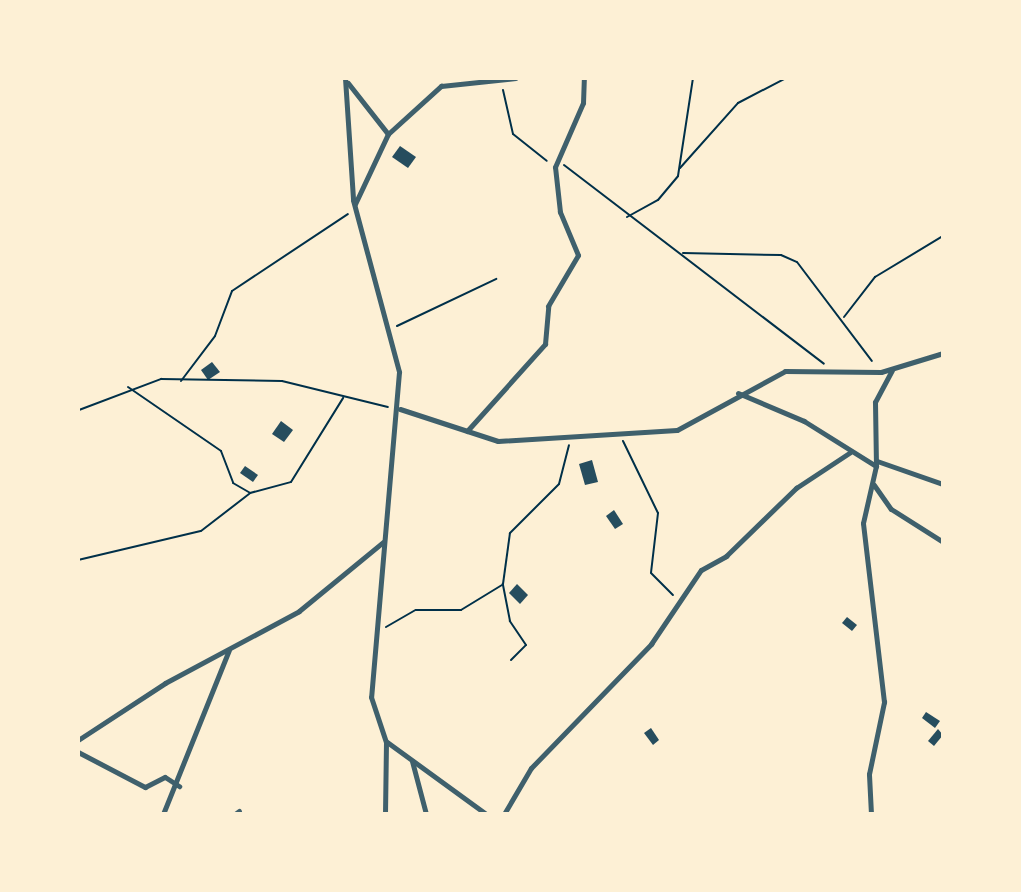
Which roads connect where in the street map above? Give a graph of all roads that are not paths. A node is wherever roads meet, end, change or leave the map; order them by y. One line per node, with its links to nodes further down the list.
1 (346, 78): 4 (street); 5 (street)
2 (516, 78): 4 (street)
3 (584, 78): 10 (street)
4 (388, 134): 5 (street)
5 (355, 207): 9 (street)
6 (943, 353): 7 (street)
7 (892, 370): 8 (street); 12 (street)
8 (738, 393): 10 (street); 11 (street)
9 (400, 409): 10 (street); 15 (street)
10 (467, 431)
11 (849, 453): 12 (street); 27 (street)
12 (876, 464): 13 (street); 14 (street)
13 (873, 483): 16 (street); 28 (street)
14 (943, 484)
15 (384, 542): 17 (street); 19 (street)
16 (943, 542)
17 (229, 649): 18 (street); 22 (street)
18 (78, 740)
19 (386, 742): 21 (street); 24 (street)
20 (78, 752): 22 (street)
21 (412, 760): 25 (street); 26 (street)
22 (179, 786): 23 (street)
23 (163, 814)
24 (385, 814)
25 (426, 814)
26 (486, 814)
27 (504, 814)
28 (871, 814)

